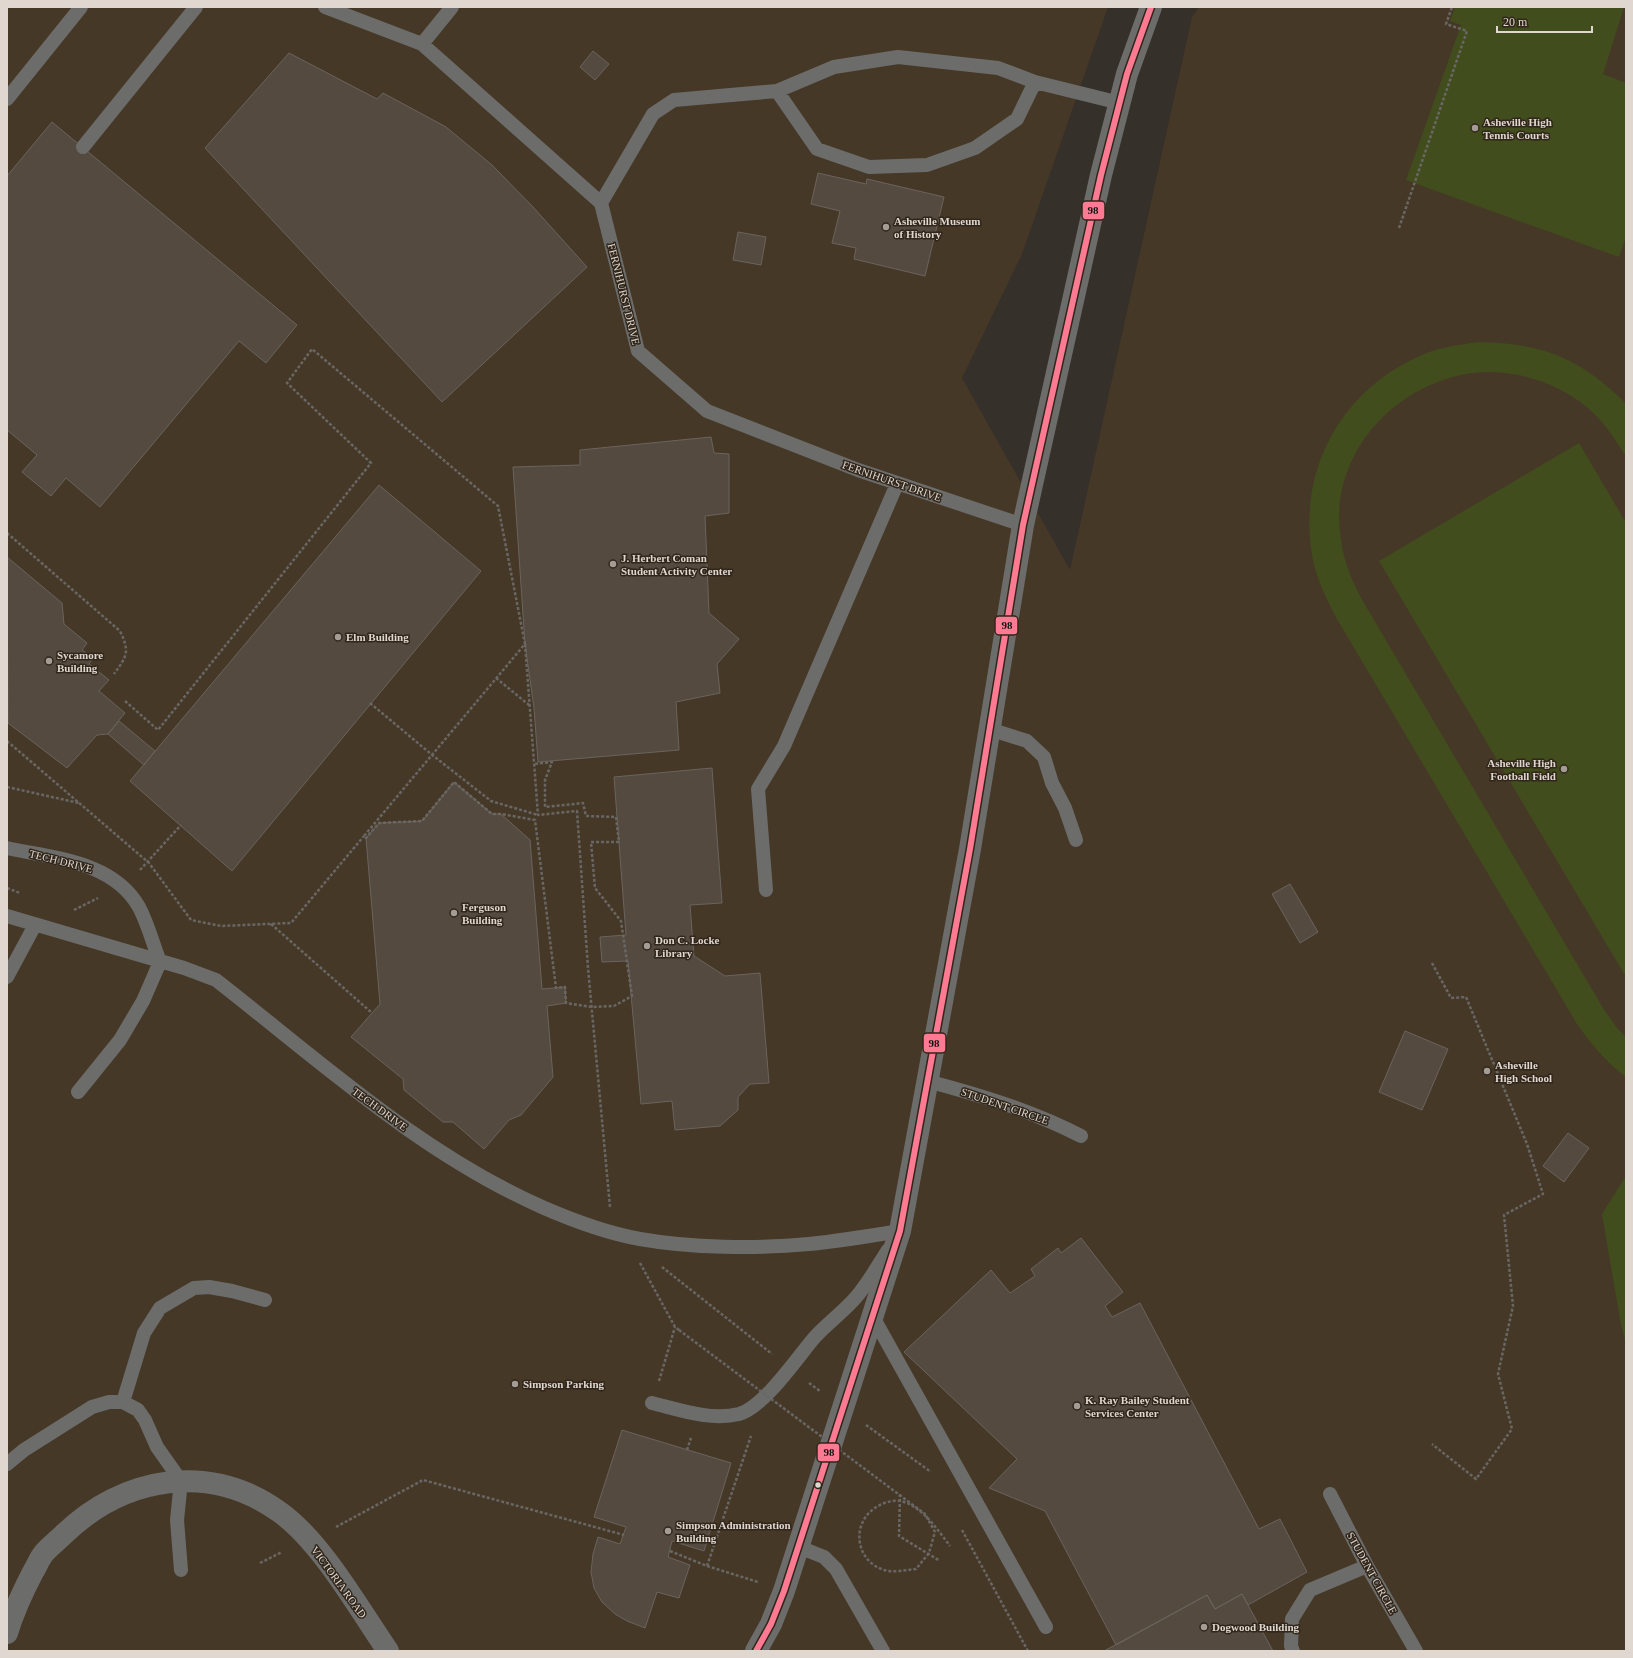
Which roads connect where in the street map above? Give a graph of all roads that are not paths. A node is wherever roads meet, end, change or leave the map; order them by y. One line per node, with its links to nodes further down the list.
1 (196, 7): 11 (lane)
2 (324, 7): 6 (lane)
3 (452, 7): 6 (lane)
4 (1151, 7): 10 (street)
5 (80, 8): 9 (lane)
6 (422, 44): 12 (lane)
7 (1035, 82): 8 (lane); 8 (lane); 10 (lane)
8 (777, 91): 12 (lane)
9 (7, 99)
10 (1120, 102): 14 (street)
11 (84, 147)
12 (601, 203): 13 (lane, FERNIHURST DRIVE)
13 (897, 484): 14 (lane, FERNIHURST DRIVE); 18 (lane)
14 (1023, 525): 15 (street)
15 (989, 729): 16 (lane); 23 (street)
16 (1076, 840)
17 (7, 848): 21 (lane, TECH DRIVE)
18 (766, 890)
19 (7, 916): 20 (lane, TECH DRIVE)
20 (35, 925): 21 (lane, TECH DRIVE); 22 (lane)
21 (160, 962): 24 (lane); 26 (lane, TECH DRIVE)
22 (7, 977)
23 (927, 1081): 25 (lane, STUDENT CIRCLE); 26 (street)
24 (78, 1092)
25 (1081, 1136)
26 (900, 1231): 28 (street); 30 (lane)
27 (265, 1300): 29 (lane)
28 (873, 1317): 34 (street); 37 (lane)
29 (123, 1402): 31 (lane); 32 (lane)
30 (652, 1403)
31 (7, 1464)
32 (181, 1481): 36 (lane); 38 (street, VICTORIA ROAD); 39 (street, VICTORIA ROAD)
33 (1330, 1494): 35 (lane, STUDENT CIRCLE)
34 (799, 1547): 40 (street); 41 (lane)
35 (1367, 1566): 42 (lane); 43 (lane, STUDENT CIRCLE)
36 (181, 1570)
37 (1046, 1628)
38 (7, 1633)
39 (388, 1651)
40 (756, 1651)
41 (883, 1651)
42 (1293, 1651)
43 (1416, 1651)

